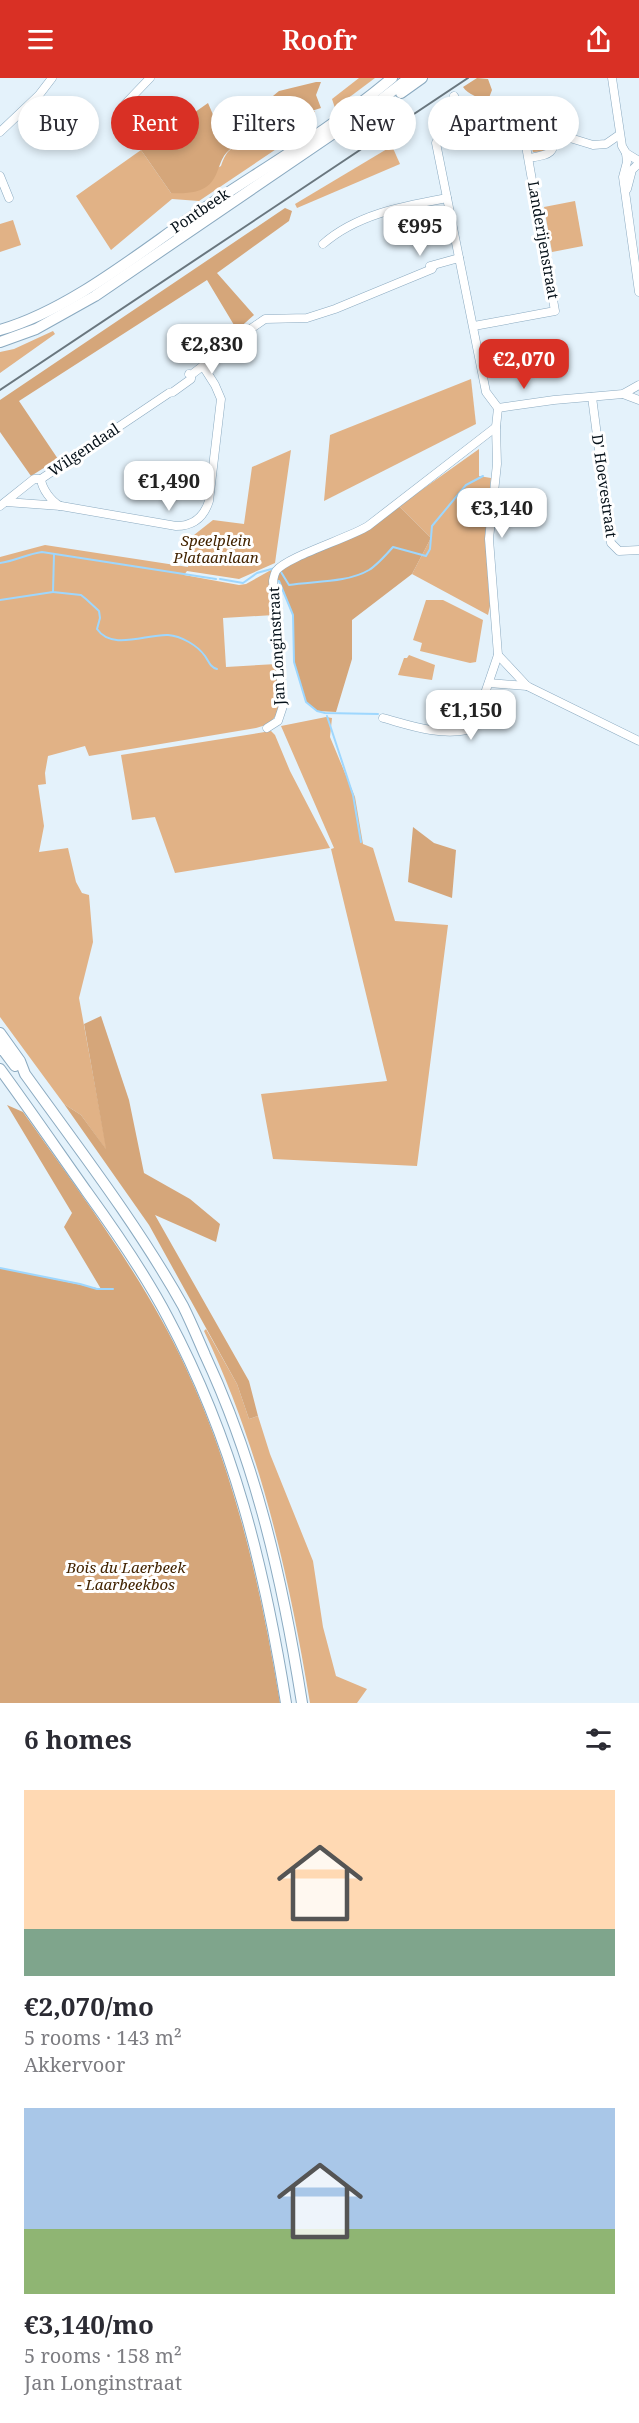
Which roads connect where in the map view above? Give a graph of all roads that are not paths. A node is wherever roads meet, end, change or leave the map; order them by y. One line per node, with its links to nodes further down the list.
1 (52, 78): 10 (street)
2 (150, 78): 7 (street)
3 (410, 78): 8 (highway)
4 (422, 78): 9 (highway)
5 (612, 78): 11 (street)
6 (389, 79): 28 (highway, Pontbeek)
7 (133, 96)
8 (387, 96)
9 (397, 96)
10 (0, 132)
11 (619, 133): 13 (street); 17 (street)
12 (329, 137): 29 (highway)
13 (579, 140)
14 (437, 150): 23 (street)
15 (528, 150): 18 (street, Landerijenstraat)
16 (552, 150): 18 (street)
17 (626, 153): 19 (street); 21 (street)
18 (529, 158): 27 (street, Landerijenstraat)
19 (639, 162): 21 (street)
20 (0, 176): 22 (street)
21 (626, 190): 26 (street)
22 (9, 198)
23 (447, 198): 24 (street); 25 (street)
24 (323, 244)
25 (459, 258): 27 (street); 30 (street, Wilgendaal)
26 (639, 292)
27 (474, 326): 35 (street)
28 (0, 330)
29 (0, 342)
30 (203, 366): 37 (street, Wilgendaal); 39 (street)
31 (639, 385): 32 (street)
32 (623, 394): 33 (street); 34 (street)
33 (592, 397): 35 (street); 40 (street, D' Hoevestraat)
34 (639, 400)
35 (498, 408): 36 (street)
36 (496, 426): 41 (street); 45 (street, Jan Longinstraat)
37 (41, 479): 38 (street, Wilgendaal); 39 (street)
38 (3, 504): 39 (street)
39 (61, 506)
40 (639, 550)
41 (498, 655): 42 (street); 43 (street)
42 (489, 683): 43 (street); 44 (street)
43 (527, 687): 46 (street)
44 (383, 718)
45 (267, 728)
46 (639, 741)
47 (0, 1033): 50 (highway)
48 (0, 1046): 50 (highway)
49 (0, 1069): 51 (highway)
50 (25, 1074): 52 (highway)
51 (286, 1703)
52 (302, 1703)

